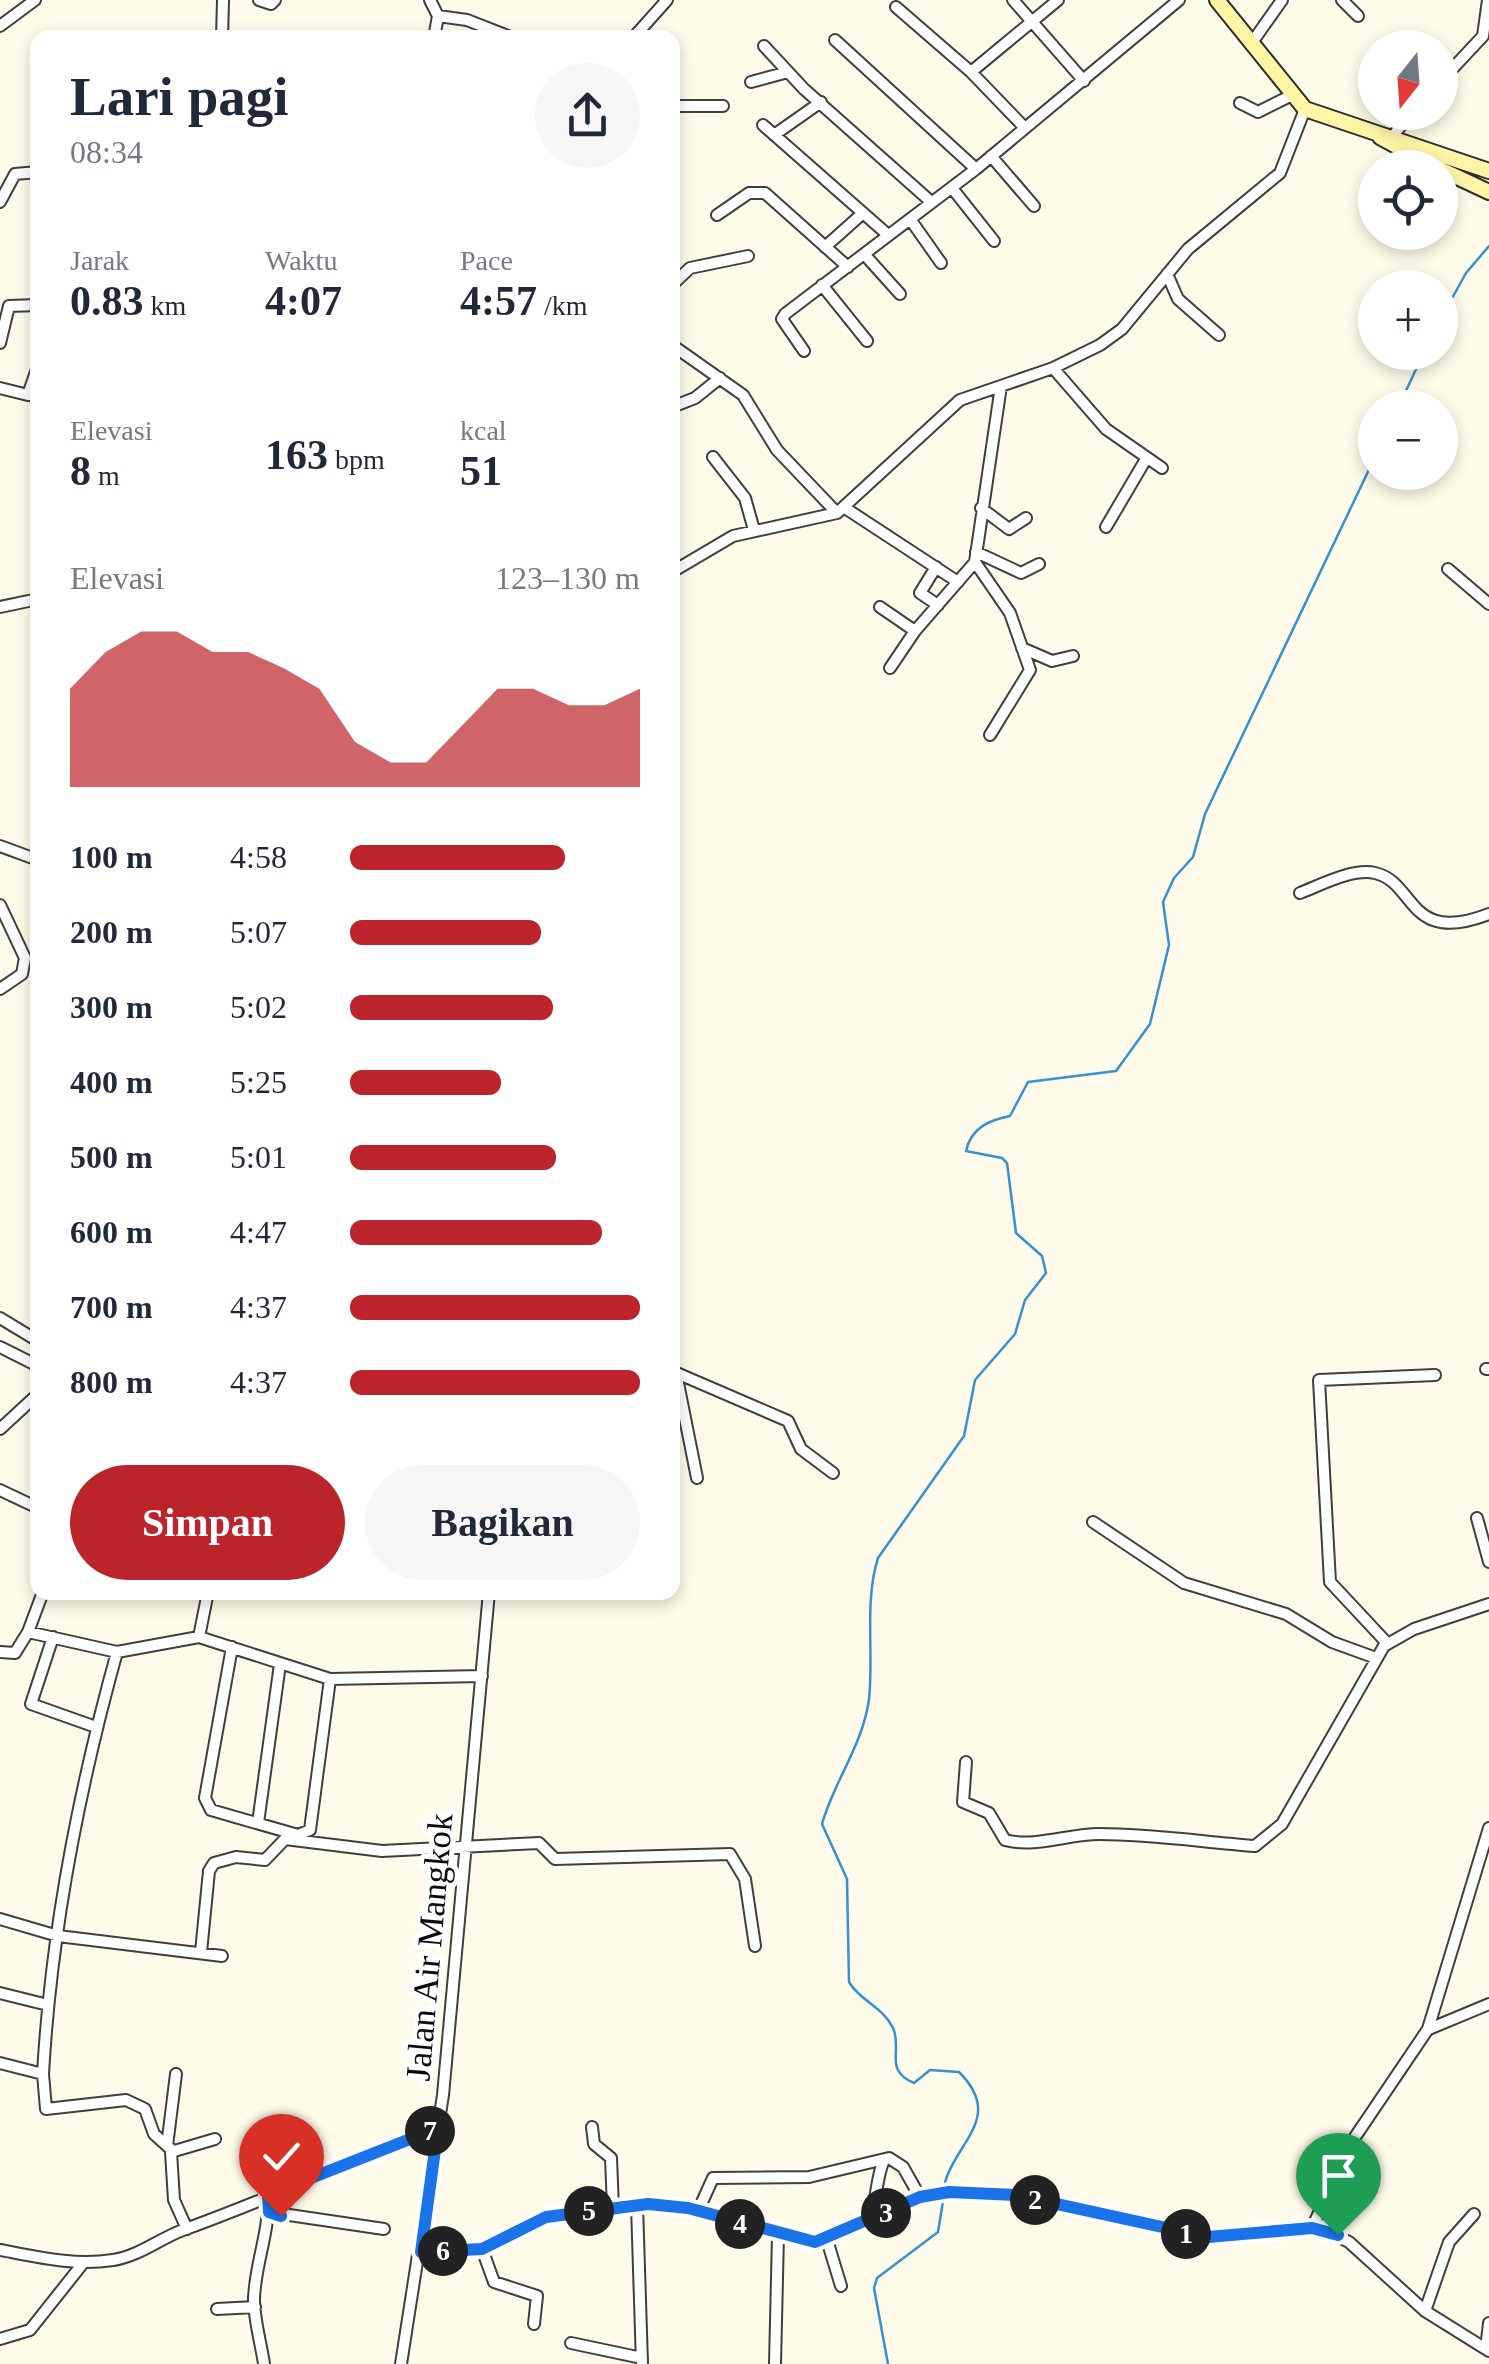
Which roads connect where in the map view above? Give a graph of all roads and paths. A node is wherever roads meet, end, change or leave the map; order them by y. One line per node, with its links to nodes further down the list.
1 (35, 0): 18 (street)
2 (223, 0): 19 (street)
3 (259, 0): 4 (street)
4 (275, 0)
5 (430, 0): 15 (street)
6 (667, 0): 22 (street)
7 (1013, 0): 17 (street)
8 (1058, 0): 17 (street)
9 (1179, 0): 29 (street)
10 (1217, 0): 24 (main road)
11 (1282, 0): 24 (street)
12 (1342, 0): 16 (street)
13 (1488, 0): 26 (street)
14 (896, 7): 28 (street)
15 (438, 16): 20 (street); 21 (street)
16 (1358, 16)
17 (1031, 20): 28 (street); 29 (street)
18 (0, 26)
19 (222, 30)
20 (435, 30)
21 (493, 30)
22 (640, 30)
23 (834, 40): 44 (street)
24 (1252, 44): 31 (main road)
25 (764, 46): 27 (street)
26 (1458, 63)
27 (788, 72): 30 (street); 32 (street)
28 (971, 72): 38 (street)
29 (1084, 81): 38 (street)
30 (751, 82)
31 (1290, 96): 33 (street); 36 (main road)
32 (820, 102): 40 (street); 50 (street)
33 (1240, 103)
34 (680, 106): 35 (street)
35 (723, 106)
36 (1306, 109): 41 (main road); 64 (street)
37 (763, 124): 40 (street)
38 (1022, 126): 43 (street)
39 (1393, 130): 41 (street)
40 (774, 135): 53 (street)
41 (1385, 138): 42 (main road); 45 (main road)
42 (1406, 150)
43 (991, 156): 44 (street); 52 (street)
44 (976, 169): 48 (street)
45 (1489, 171)
46 (30, 173): 51 (street)
47 (1458, 177): 49 (main road)
48 (952, 188): 50 (street); 57 (street)
49 (1489, 192)
50 (929, 200): 55 (street)
51 (0, 202)
52 (1034, 206)
53 (862, 213): 56 (street); 58 (street)
54 (717, 215): 58 (street)
55 (910, 219): 56 (street); 61 (street)
56 (887, 234): 59 (street)
57 (994, 242)
58 (825, 247): 62 (street)
59 (864, 254): 62 (street); 66 (street)
60 (748, 256): 63 (street)
61 (941, 263)
62 (848, 267): 65 (street)
63 (680, 273)
64 (1167, 274): 68 (street); 73 (street)
65 (822, 285): 69 (street); 71 (street)
66 (900, 294)
67 (30, 305): 70 (street)
68 (1219, 336)
69 (867, 341)
70 (0, 342)
71 (804, 350)
72 (680, 353): 74 (street)
73 (1053, 368): 75 (street); 80 (street)
74 (720, 378): 78 (street); 83 (street)
75 (1001, 386): 82 (street); 83 (street)
76 (0, 388): 77 (street)
77 (30, 389)
78 (680, 404)
79 (713, 456): 86 (street)
80 (1146, 459): 81 (street); 85 (street)
81 (1162, 468)
82 (981, 508): 84 (street); 87 (street)
83 (841, 510): 86 (street); 90 (street)
84 (1026, 518)
85 (1106, 526)
86 (754, 530): 89 (street)
87 (975, 557): 88 (street); 92 (street); 99 (street)
88 (1039, 564)
89 (680, 567)
90 (936, 568): 92 (street); 95 (street)
91 (1448, 569): 94 (street)
92 (958, 582): 95 (street)
93 (30, 601): 96 (street)
94 (1489, 604)
95 (938, 605): 98 (street)
96 (0, 607)
97 (880, 607): 98 (street)
98 (915, 631): 101 (street)
99 (1021, 647): 100 (street); 102 (street)
100 (1073, 656)
101 (890, 668)
102 (990, 735)
103 (0, 846): 104 (street)
104 (30, 857)
105 (1300, 893): 107 (street)
106 (0, 906): 108 (street)
107 (1489, 914)
108 (0, 989)
109 (0, 1318): 110 (street)
110 (30, 1337)
111 (0, 1348): 112 (street)
112 (30, 1362)
113 (680, 1375): 118 (street)
114 (1435, 1375): 132 (street)
115 (680, 1400): 119 (street)
116 (30, 1403): 117 (street)
117 (0, 1429)
118 (834, 1473)
119 (697, 1478)
120 (0, 1490): 121 (street)
121 (30, 1504)
122 (1477, 1518): 124 (street)
123 (1094, 1522): 136 (street)
124 (1489, 1562)
125 (40, 1600): 129 (street)
126 (206, 1600): 131 (street)
127 (488, 1600): 138 (street, Jalan Air Mangkok)
128 (1489, 1604): 132 (street)
129 (28, 1632): 130 (street); 134 (street)
130 (53, 1637): 135 (street); 140 (street)
131 (199, 1637): 133 (street); 135 (street)
132 (1387, 1644): 136 (street)
133 (232, 1647): 137 (street); 142 (street)
134 (0, 1652)
135 (117, 1652): 140 (street)
136 (1376, 1658): 141 (street)
137 (280, 1664): 139 (street); 142 (street)
138 (482, 1676): 139 (street); 144 (street, Jalan Air Mangkok)
139 (330, 1679): 142 (street)
140 (96, 1726): 146 (street)
141 (966, 1762)
142 (258, 1823)
143 (1489, 1828): 153 (street)
144 (468, 1845): 147 (street); 148 (street); 158 (street, Jalan Air Mangkok)
145 (0, 1919): 146 (street)
146 (58, 1936): 148 (street); 152 (street)
147 (755, 1946)
148 (201, 1952): 149 (street)
149 (222, 1956)
150 (0, 1993): 152 (street)
151 (1489, 2004): 153 (street)
152 (48, 2005): 155 (street)
153 (1428, 2029): 172 (street)
154 (0, 2063): 155 (street)
155 (43, 2074): 160 (street)
156 (176, 2074): 160 (street)
157 (592, 2127): 165 (street)
158 (438, 2128): 162 (street); 177 (street, Jalan Air Mangkok)
159 (215, 2138): 160 (street)
160 (170, 2148): 170 (street)
161 (884, 2160): 163 (street); 166 (street); 169 (street)
162 (268, 2195): 167 (street); 170 (street)
163 (926, 2196): 169 (street); 172 (street)
164 (638, 2204): 165 (street); 166 (street); 188 (street)
165 (613, 2208): 175 (street)
166 (698, 2211): 173 (street)
167 (269, 2212): 171 (street); 180 (street)
168 (1474, 2214): 182 (street)
169 (868, 2221): 174 (street)
170 (187, 2228): 178 (street)
171 (384, 2228)
172 (1312, 2228): 182 (street)
173 (778, 2235): 174 (street); 191 (street)
174 (828, 2240): 179 (street)
175 (482, 2249): 177 (street); 184 (street)
176 (0, 2250): 178 (street)
177 (421, 2252): 190 (street, Jalan Air Mangkok)
178 (84, 2262): 185 (street)
179 (841, 2286)
180 (255, 2307): 181 (street); 189 (street)
181 (217, 2309)
182 (1425, 2311): 187 (street)
183 (1489, 2323): 187 (street)
184 (534, 2324)
185 (0, 2339)
186 (571, 2343): 188 (street)
187 (1487, 2350)
188 (642, 2361)
189 (264, 2364)
190 (401, 2364)
191 (776, 2364)

